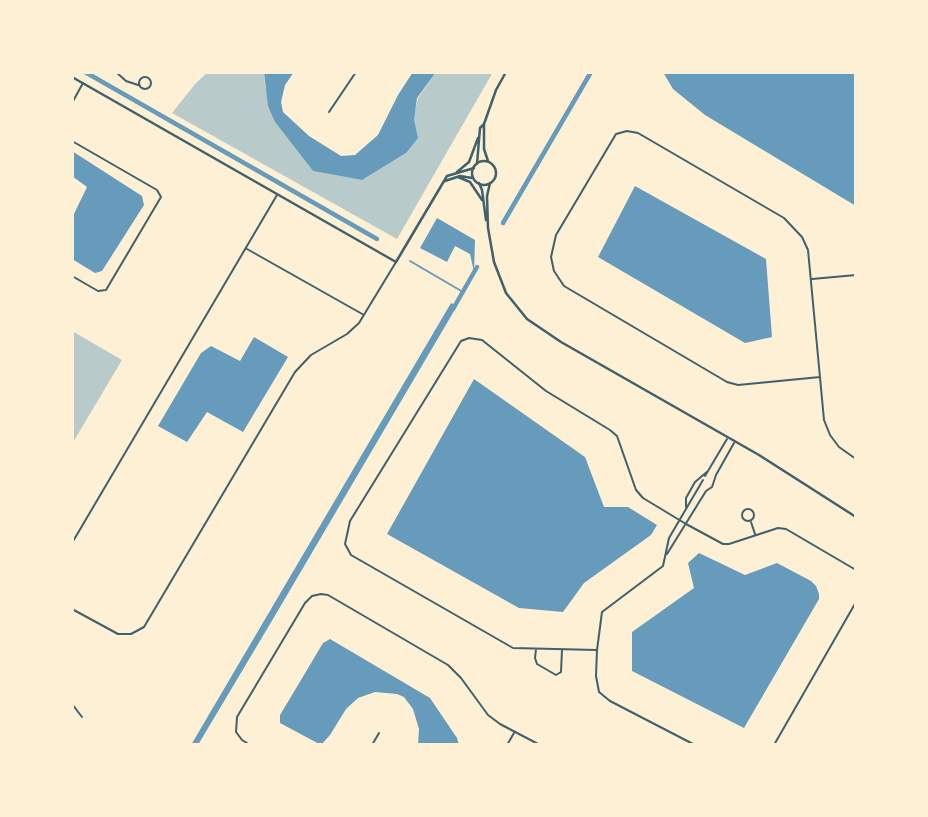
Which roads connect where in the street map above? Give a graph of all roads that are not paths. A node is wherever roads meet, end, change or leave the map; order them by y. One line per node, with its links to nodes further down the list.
1 (116, 72): 6 (street)
2 (356, 72): 8 (street)
3 (506, 72): 9 (street)
4 (72, 77): 5 (street)
5 (83, 83): 7 (street); 19 (street)
6 (139, 85)
7 (72, 103)
8 (329, 112)
9 (484, 124): 10 (street); 12 (street)
10 (480, 131): 13 (street); 15 (street)
11 (72, 141): 25 (street)
12 (489, 162): 13 (street); 18 (street)
13 (477, 164): 14 (street)
14 (474, 168): 15 (street); 16 (street)
15 (456, 175): 16 (street); 20 (street); 23 (street)
16 (474, 179): 17 (street)
17 (478, 183): 18 (street); 20 (street)
18 (491, 183): 21 (street)
19 (278, 194): 22 (street); 23 (street)
20 (483, 203): 21 (street)
21 (488, 223): 29 (street)
22 (246, 248): 27 (street); 44 (street)
23 (396, 262): 27 (street)
24 (856, 275): 26 (street)
25 (72, 276)
26 (811, 279): 28 (street); 28 (street)
27 (364, 316): 48 (street)
28 (820, 377): 31 (street)
29 (727, 438): 30 (street); 32 (street)
30 (734, 442): 37 (street); 39 (street)
31 (856, 459)
32 (708, 471): 33 (street); 35 (street)
33 (705, 476)
34 (703, 480): 36 (street)
35 (695, 482): 36 (street); 38 (street)
36 (700, 485): 37 (street); 38 (street)
37 (708, 490): 42 (street)
38 (686, 507): 40 (street)
39 (856, 516)
40 (679, 519): 42 (street); 45 (street); 49 (street)
41 (750, 521): 43 (street)
42 (686, 524): 43 (street); 45 (street)
43 (755, 535): 46 (street)
44 (72, 543)
45 (666, 555): 51 (street)
46 (856, 570)
47 (856, 602): 61 (street)
48 (72, 609)
49 (536, 648): 50 (street); 50 (street)
50 (561, 649): 51 (street)
51 (597, 650): 60 (street)
52 (72, 704): 53 (street)
53 (82, 717)
54 (514, 732): 56 (street); 58 (street); 59 (street)
55 (379, 733): 57 (street)
56 (250, 745)
57 (372, 745)
58 (507, 745)
59 (540, 745)
60 (695, 745)
61 (774, 745)

